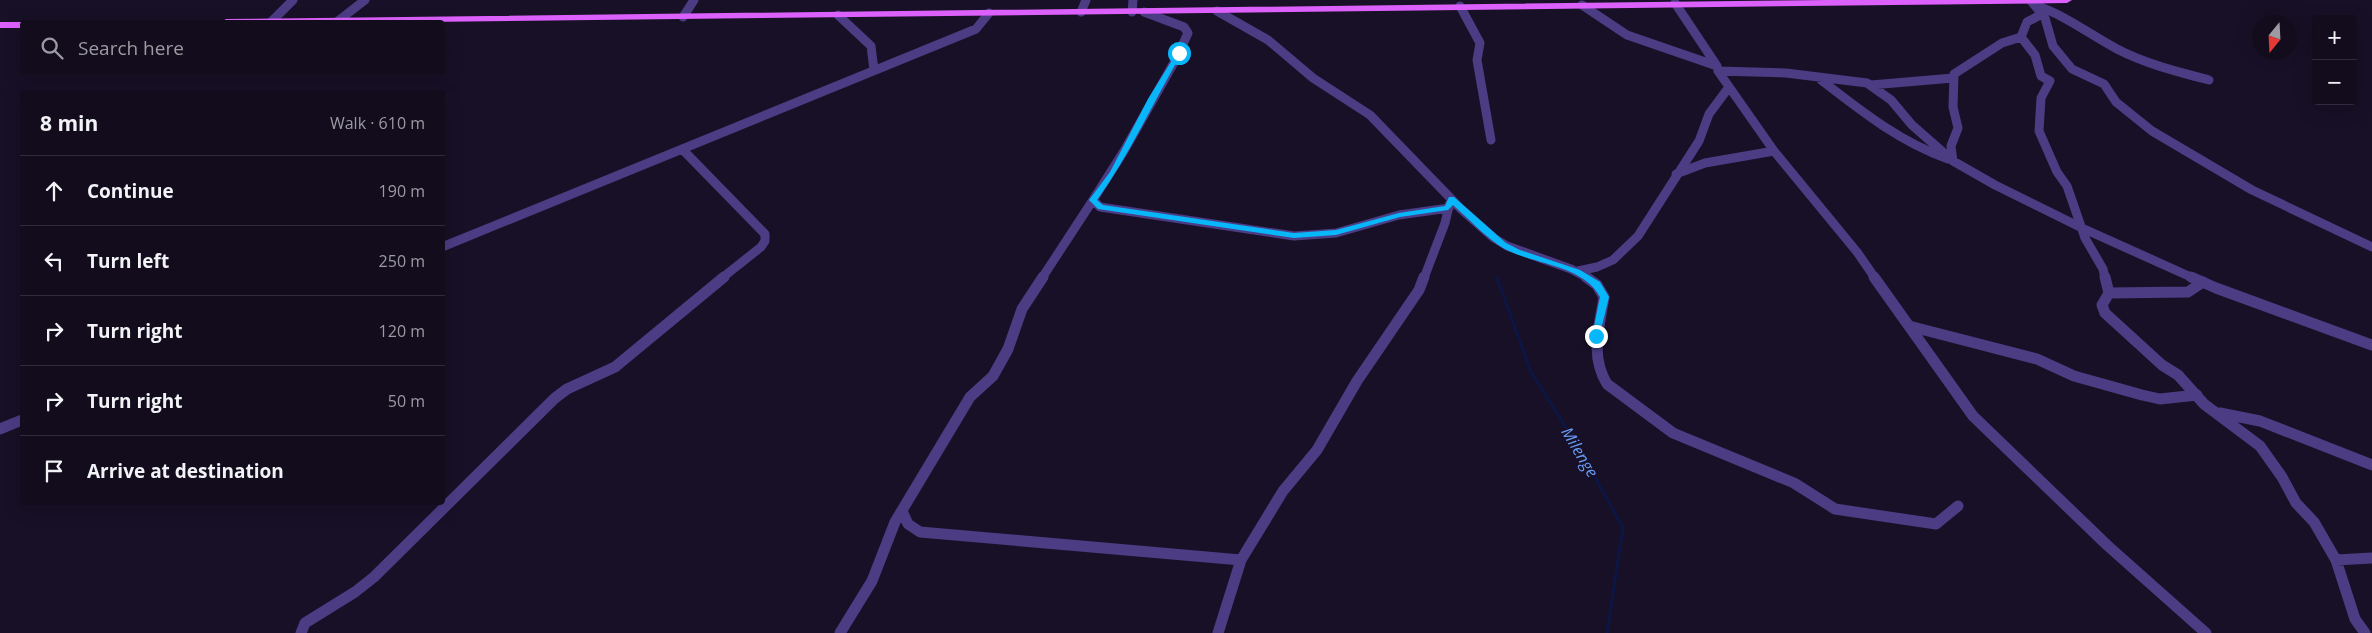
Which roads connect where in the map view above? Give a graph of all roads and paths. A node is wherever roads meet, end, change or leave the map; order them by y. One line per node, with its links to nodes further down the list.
1 (293, 0): 22 (street)
2 (365, 0): 23 (street)
3 (694, 0): 21 (street)
4 (1086, 0): 15 (street)
5 (1133, 0): 16 (street)
6 (1986, 0): 8 (main road); 9 (main road)
7 (2067, 0): 9 (main road)
8 (1751, 2): 11 (main road)
9 (2035, 2): 19 (street); 32 (street)
10 (1561, 3): 12 (main road); 13 (main road)
11 (1675, 3): 13 (main road); 28 (street)
12 (1454, 4): 14 (main road); 35 (street)
13 (1582, 5): 28 (street)
14 (1217, 11): 17 (main road); 41 (street)
15 (1081, 12): 16 (main road); 18 (main road)
16 (1132, 12): 17 (main road)
17 (1144, 12): 40 (street)
18 (989, 13): 20 (main road); 29 (street)
19 (2042, 14): 27 (street); 44 (street)
20 (838, 15): 21 (main road); 29 (street)
21 (683, 17): 24 (main road)
22 (273, 20)
23 (339, 20)
24 (424, 20)
25 (20, 25): 26 (main road)
26 (0, 26)
27 (2021, 37): 31 (street); 42 (street)
28 (1717, 69): 30 (street); 34 (street)
29 (874, 70): 36 (street)
30 (1818, 78): 33 (street); 38 (street)
31 (1953, 78): 33 (street); 38 (street)
32 (2209, 80)
33 (1871, 86): 38 (street)
34 (1729, 87): 37 (street); 39 (street)
35 (1491, 140)
36 (682, 149): 43 (street); 60 (street)
37 (1774, 151): 39 (street); 48 (street)
38 (1954, 161): 42 (street)
39 (1676, 174): 45 (street)
40 (1093, 200): 41 (street); 56 (street)
41 (1450, 203): 45 (street); 58 (street)
42 (2082, 228): 46 (street); 47 (street)
43 (445, 247)
44 (2372, 247)
45 (1577, 272): 55 (street)
46 (2204, 282): 47 (street); 49 (street)
47 (2109, 293): 50 (street)
48 (1909, 326): 50 (street); 63 (street)
49 (2372, 345)
50 (2197, 395): 51 (street)
51 (2216, 412): 54 (street); 59 (street)
52 (20, 421): 53 (street)
53 (0, 429)
54 (2372, 465)
55 (1958, 506)
56 (902, 511): 58 (street); 61 (street)
57 (2372, 558): 59 (street)
58 (1241, 560): 62 (street)
59 (2336, 560): 64 (street)
60 (301, 633)
61 (840, 633)
62 (1218, 633)
63 (2206, 633)
64 (2365, 633)

